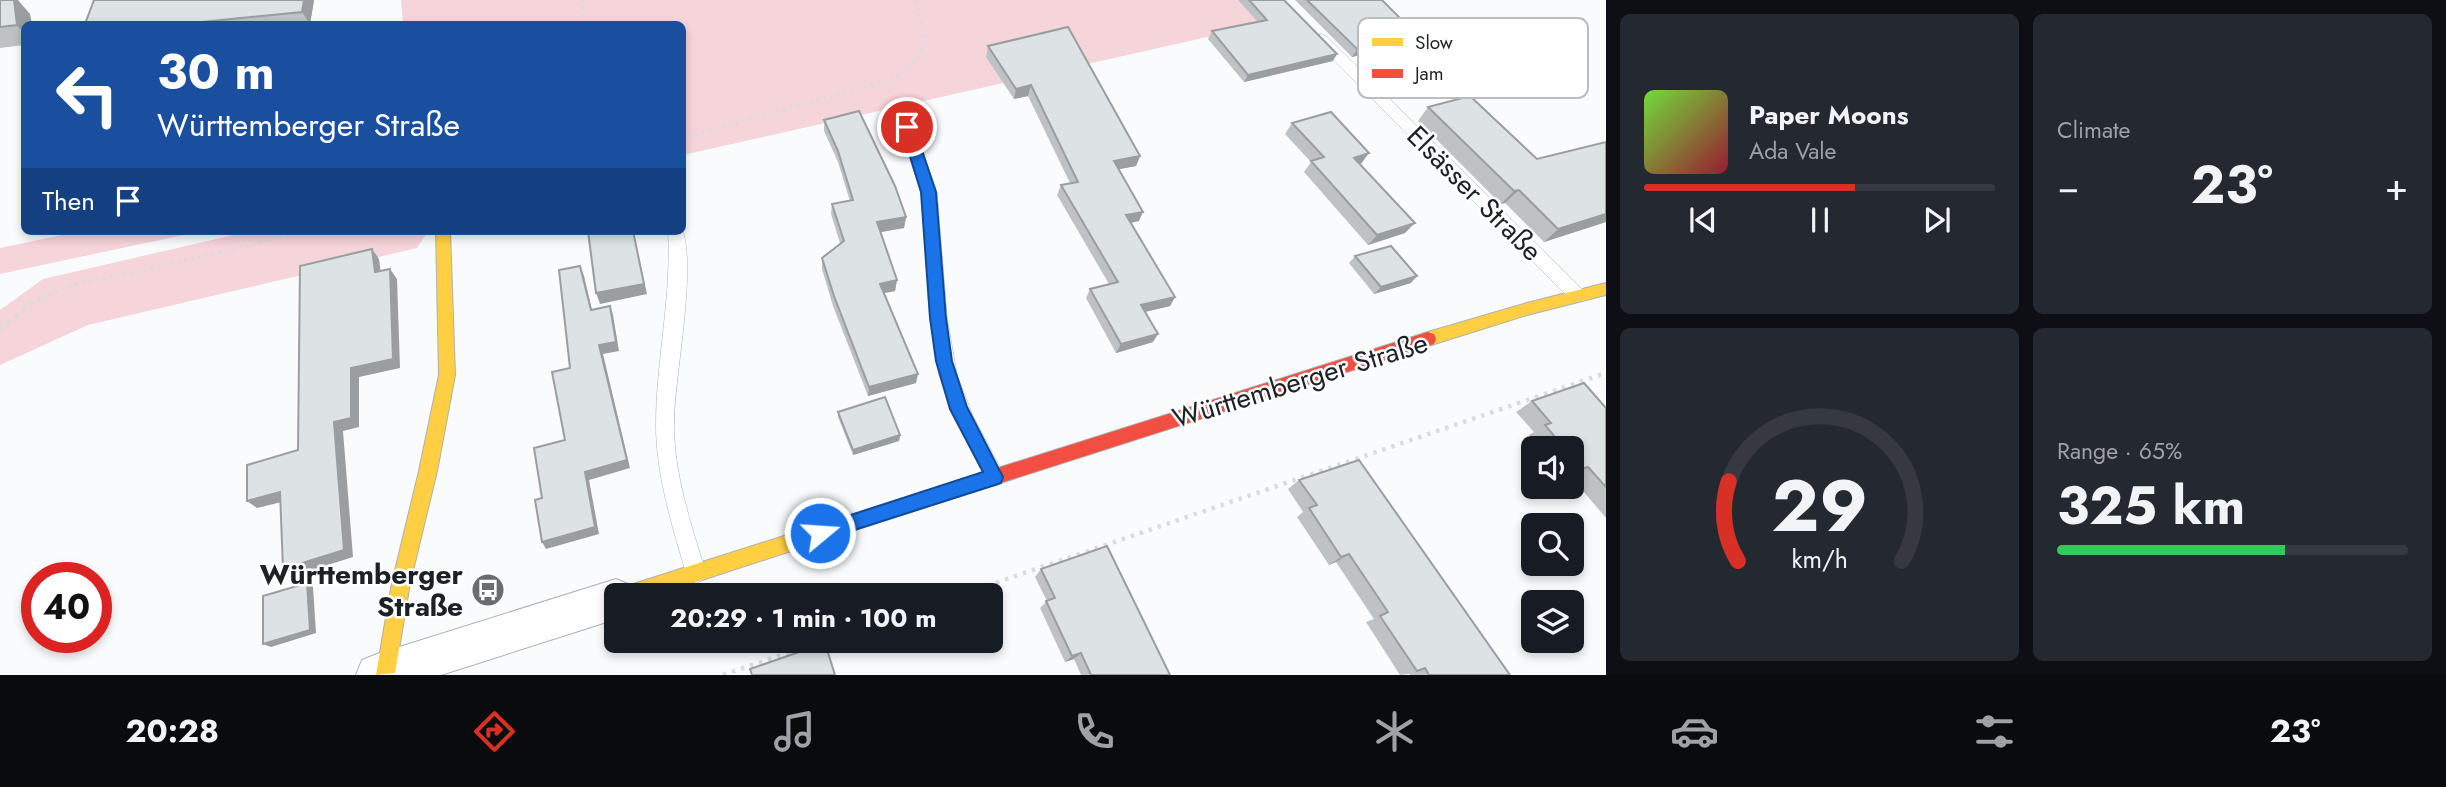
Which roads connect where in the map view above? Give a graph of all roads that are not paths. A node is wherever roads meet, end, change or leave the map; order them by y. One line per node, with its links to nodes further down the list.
1 (1312, 30): 2 (lane, Elsässer Straße)
2 (1358, 76)
3 (1380, 98): 8 (lane, Elsässer Straße)
4 (907, 127): 9 (lane)
5 (443, 235): 13 (street)
6 (677, 235): 10 (lane)
7 (1606, 289): 8 (street, Württemberger Straße)
8 (1578, 296): 9 (street, Württemberger Straße)
9 (995, 477): 10 (street, Württemberger Straße)
10 (696, 573): 11 (street, Württemberger Straße)
11 (665, 583)
12 (604, 602): 13 (street)
13 (381, 674)

